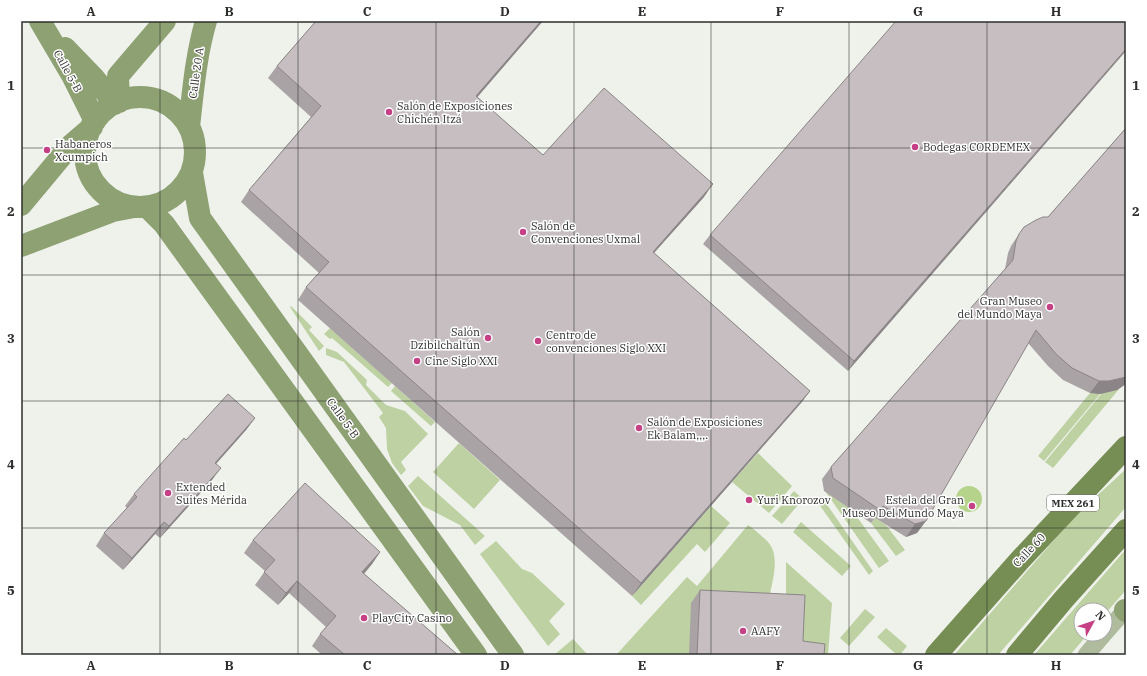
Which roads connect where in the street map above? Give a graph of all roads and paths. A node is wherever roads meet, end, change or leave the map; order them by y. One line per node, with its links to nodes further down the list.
1 (40, 21): 4 (street, Calle 5-B); 5 (street, Calle 5-B)
2 (165, 21): 4 (street)
3 (206, 21): 6 (street, Calle 20 A)
4 (117, 103): 5 (street); 6 (street)
5 (94, 124): 8 (street); 9 (street)
6 (189, 127): 7 (street)
7 (192, 173): 9 (street); 17 (street, Calle 5-B)
8 (21, 205)
9 (140, 207): 10 (street); 16 (street)
10 (21, 246)
11 (1126, 447): 18 (main road, Calle 60 / MEX 261)
12 (1126, 530): 19 (main road)
13 (1126, 610): 14 (street)
14 (1113, 624)
15 (1097, 642): 20 (street)
16 (476, 655)
17 (513, 655)
18 (936, 655)
19 (1017, 655)
20 (1086, 655)

